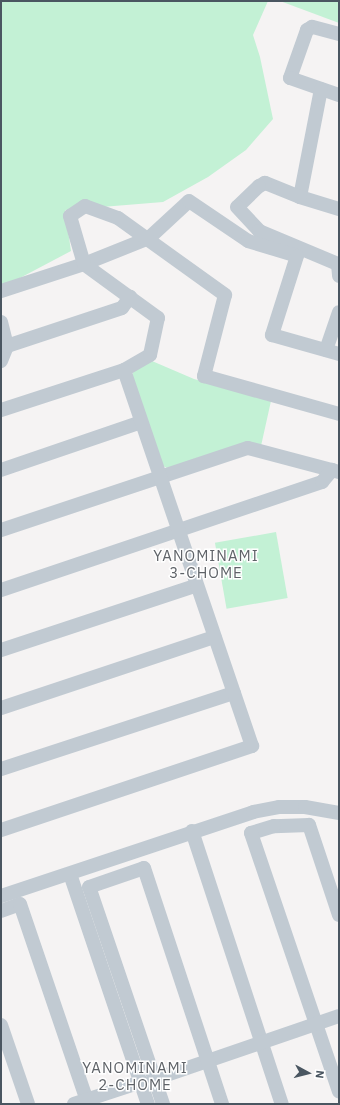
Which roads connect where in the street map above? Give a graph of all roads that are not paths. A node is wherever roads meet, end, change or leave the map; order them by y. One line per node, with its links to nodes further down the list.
1 (339, 34): 2 (street)
2 (321, 89): 3 (street); 4 (street)
3 (339, 95)
4 (300, 197): 5 (street); 8 (street)
5 (339, 209)
6 (148, 238): 7 (street); 7 (street); 14 (street); 18 (street)
7 (84, 264): 9 (street); 10 (street)
8 (339, 276)
9 (1, 291)
10 (130, 298): 13 (street); 16 (street)
11 (339, 312): 14 (street)
12 (1, 322): 13 (street)
13 (7, 346): 15 (street)
14 (332, 352)
15 (1, 361)
16 (124, 370): 17 (street); 19 (street)
17 (1, 410)
18 (339, 414)
19 (141, 422): 20 (street); 22 (street)
20 (1, 470)
21 (335, 471): 22 (street); 24 (street)
22 (161, 476): 23 (street); 24 (street)
23 (1, 530)
24 (179, 531): 25 (street); 26 (street)
25 (197, 585): 27 (street); 28 (street)
26 (1, 590)
27 (215, 637): 29 (street); 30 (street)
28 (1, 650)
29 (234, 693): 31 (street); 33 (street)
30 (1, 708)
31 (1, 769)
32 (339, 813): 34 (street)
33 (1, 830)
34 (192, 831): 35 (street); 42 (street)
35 (70, 874): 36 (street); 45 (street)
36 (1, 896)
37 (1, 911): 47 (street)
38 (339, 915): 40 (street)
39 (339, 1016): 40 (street)
40 (316, 1023): 42 (street); 46 (street)
41 (1, 1025): 48 (street)
42 (262, 1042): 43 (street); 52 (street)
43 (208, 1060): 44 (street); 44 (street); 51 (street)
44 (155, 1079): 50 (street)
45 (141, 1082): 47 (street); 49 (street)
46 (339, 1091)
47 (83, 1103)
48 (28, 1104)
49 (148, 1104)
50 (163, 1104)
51 (222, 1104)
52 (282, 1104)

